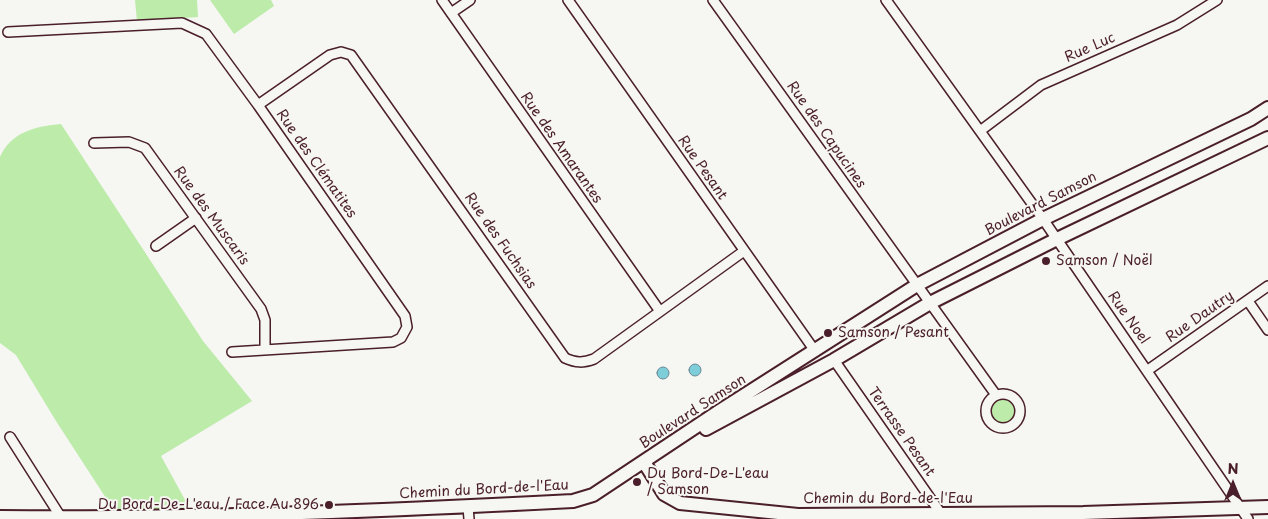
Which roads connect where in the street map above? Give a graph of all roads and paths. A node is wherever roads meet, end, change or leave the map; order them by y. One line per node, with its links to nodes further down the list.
1 (442, 0): 7 (street, Rue des Amarantes)
2 (470, 0): 7 (street)
3 (568, 0): 18 (street, Rue Pesant)
4 (713, 0): 19 (street, Rue des Capucines)
5 (886, 0): 11 (street, Rue Noel)
6 (1217, 0): 11 (street, Rue Luc)
7 (451, 13): 23 (street, Rue des Amarantes)
8 (8, 32): 9 (street, Rue des Clématites)
9 (258, 105): 23 (street, Rue des Fuchsias); 25 (street, Rue des Clématites)
10 (1268, 108): 15 (street, Boulevard Samson)
11 (980, 131): 15 (street, Rue Noel)
12 (1268, 138): 16 (street, Boulevard Samson)
13 (94, 143): 14 (street, Rue des Muscaris)
14 (196, 218): 17 (street); 25 (street, Rue des Muscaris)
15 (1043, 219): 16 (street, Rue Noel); 19 (street, Boulevard Samson)
16 (1057, 239): 22 (street, Boulevard Samson); 29 (street, Rue Noel)
17 (156, 246)
18 (744, 251): 23 (street, Rue des Fuchsias); 26 (street, Rue Pesant)
19 (917, 285): 22 (street, Rue des Capucines); 26 (street, Boulevard Samson)
20 (1268, 286): 21 (street, Rue Dautry)
21 (1248, 301): 24 (street); 29 (street, Rue Dautry)
22 (930, 304): 28 (street, Boulevard Samson); 30 (street, Rue des Capucines)
23 (659, 310)
24 (1268, 330)
25 (266, 350): 27 (street, Rue des Clématites)
26 (815, 351): 32 (street, Boulevard Samson)
27 (232, 352)
28 (834, 360): 32 (street, Boulevard Samson); 36 (street, Terrasse Pesant)
29 (1148, 370): 33 (street, Rue Noel)
30 (996, 395)
31 (10, 437): 40 (street)
32 (644, 462): 35 (street, Chemin du Bord-de-l'Eau); 39 (street, Chemin du Bord-de-l'Eau)
33 (1241, 506): 34 (street, Chemin du Bord-de-l'Eau); 37 (street, Chemin du Bord-de-l'Eau); 41 (street, Rue Noel)
34 (1268, 507)
35 (469, 513): 40 (street, Chemin du Bord-de-l'Eau)
36 (943, 516): 37 (street, Chemin du Bord-de-l'Eau); 39 (street, Chemin du Bord-de-l'Eau)
37 (1085, 516)
38 (0, 517): 40 (street, Chemin du Bord-de-l'Eau)
39 (797, 517)
40 (62, 519)
41 (1248, 519)

